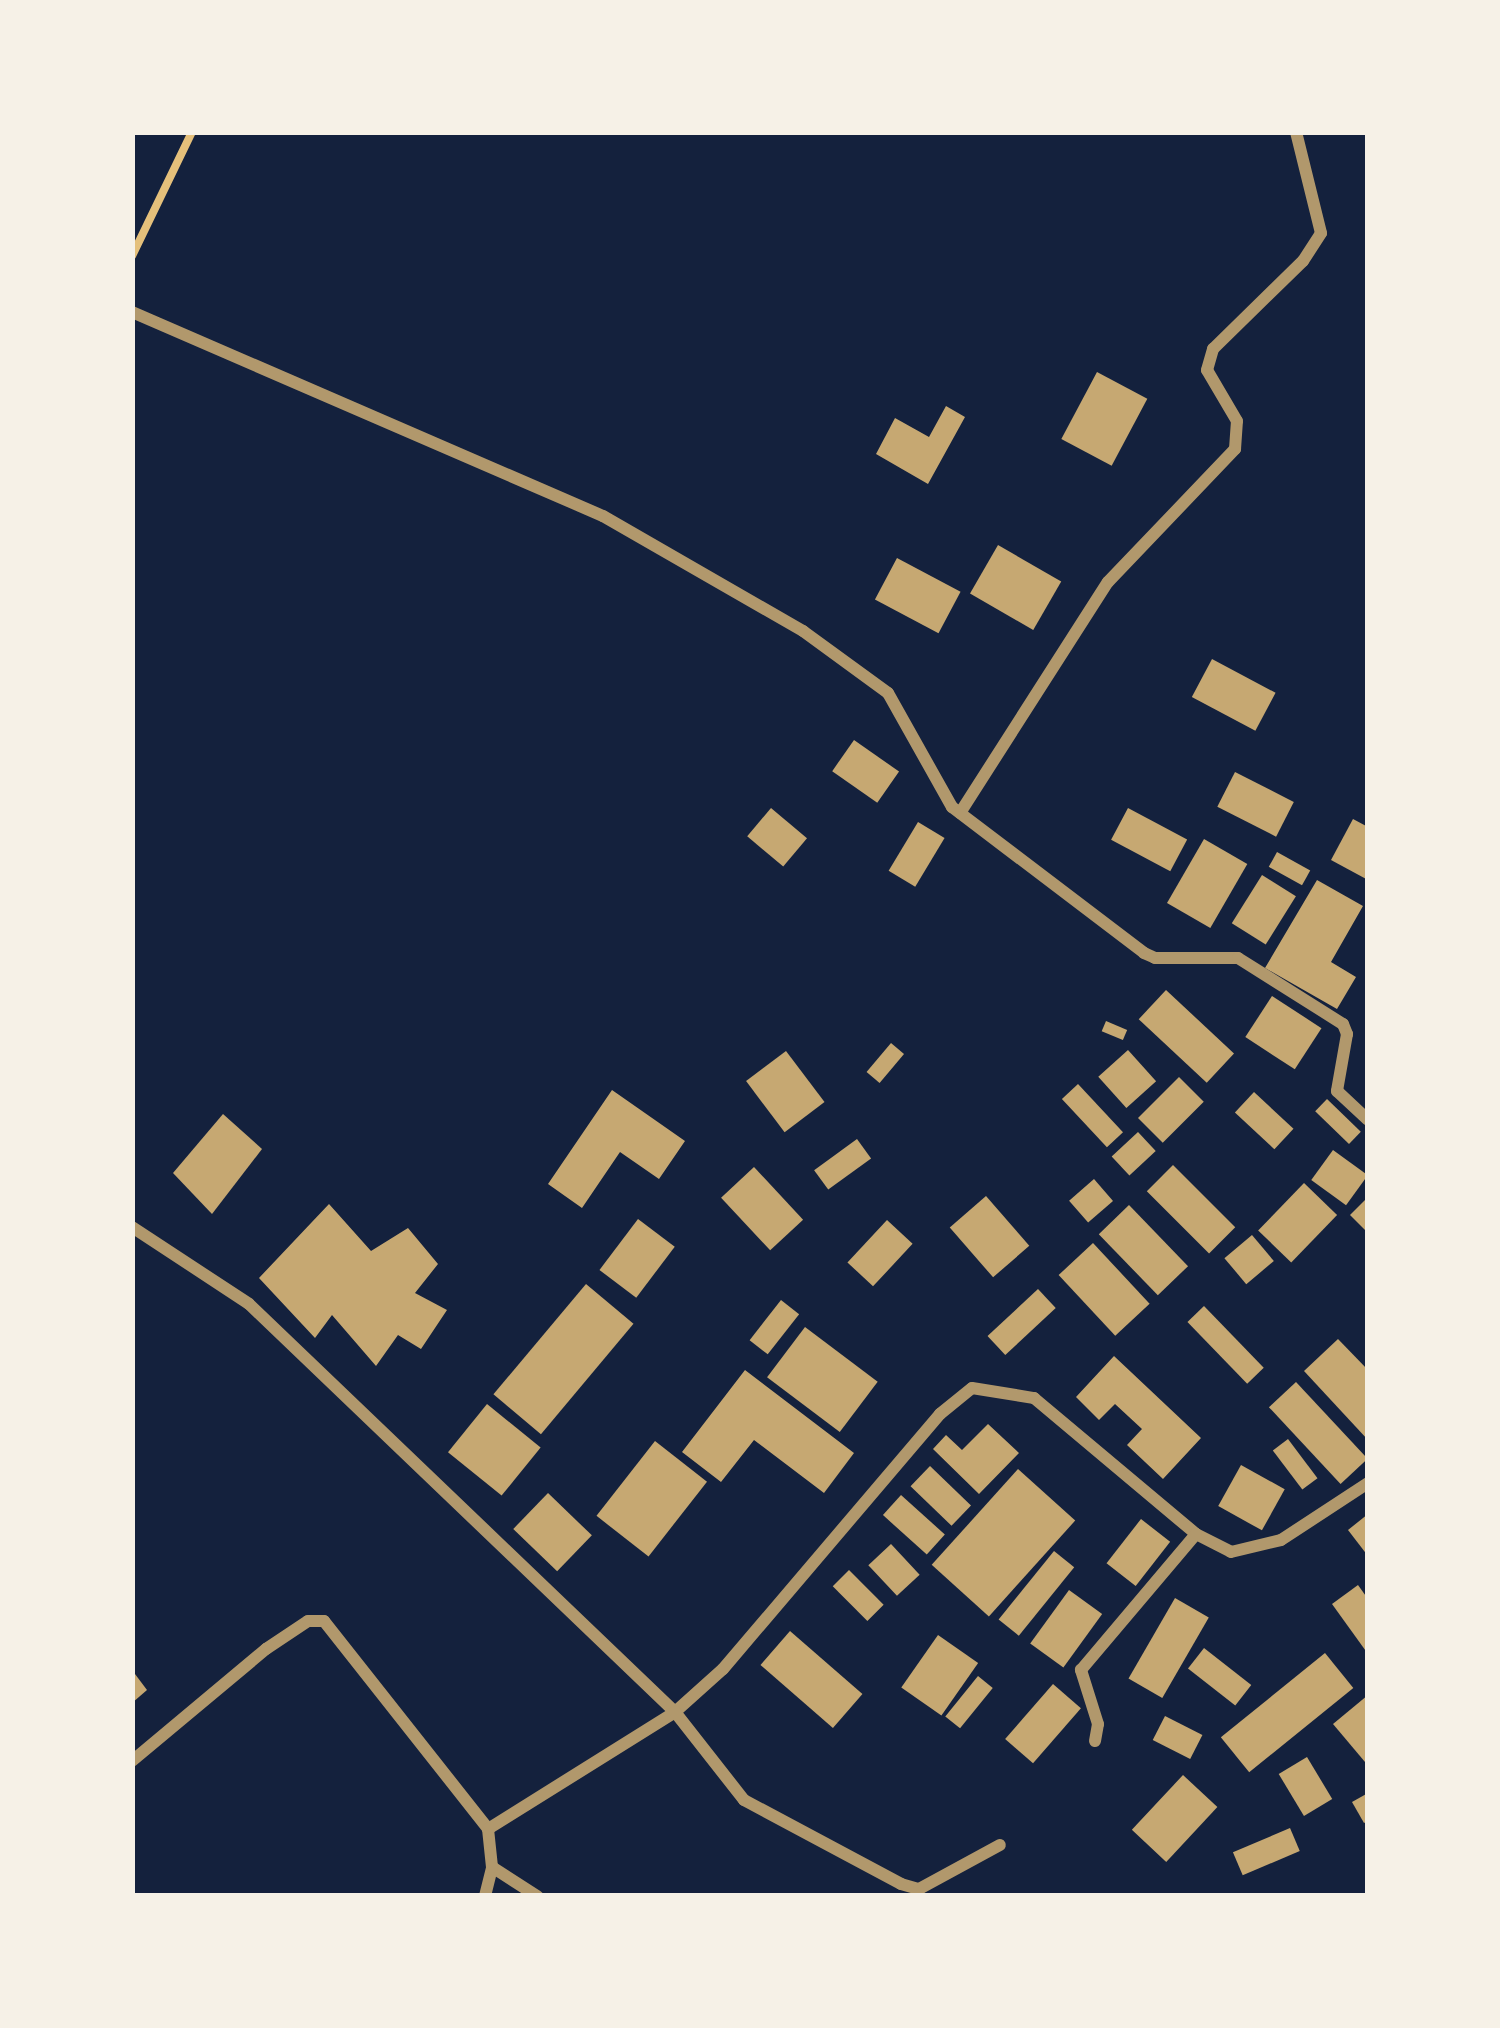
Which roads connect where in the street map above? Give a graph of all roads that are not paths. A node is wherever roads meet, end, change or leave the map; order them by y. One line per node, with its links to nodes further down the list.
1 (1296, 132): 3 (street)
2 (132, 312): 3 (street)
3 (960, 813): 4 (street)
4 (1368, 1120)
5 (132, 1227): 8 (street)
6 (1368, 1483): 7 (street)
7 (1196, 1534): 8 (street); 9 (street)
8 (675, 1712): 11 (street); 12 (street)
9 (1095, 1741)
10 (132, 1760): 11 (street)
11 (488, 1829): 13 (street)
12 (1000, 1845)
13 (492, 1867): 14 (street); 15 (street)
14 (485, 1896)
15 (537, 1896)

